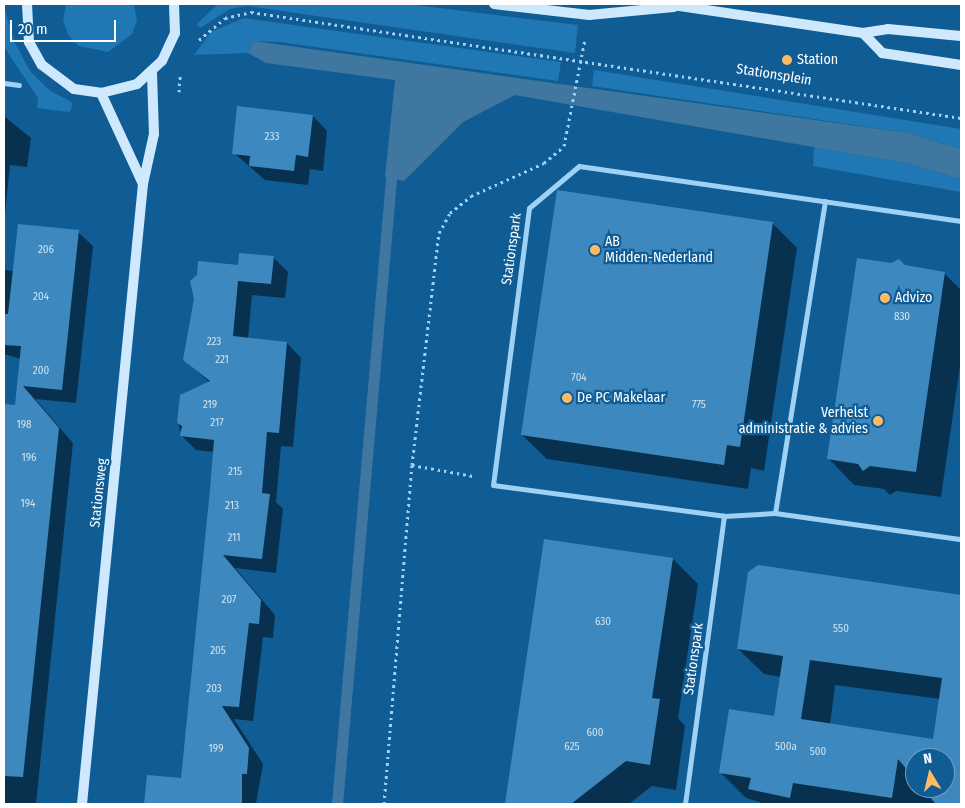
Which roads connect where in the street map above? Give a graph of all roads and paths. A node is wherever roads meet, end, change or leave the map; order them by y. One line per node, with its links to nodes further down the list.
1 (27, 4): 14 (main road)
2 (174, 4): 11 (main road)
3 (494, 4): 4 (main road)
4 (671, 5): 5 (main road)
5 (863, 33): 6 (main road); 9 (main road)
6 (961, 36)
7 (195, 46): 8 (path, Stationsplein)
8 (582, 59): 16 (path, Stationsplein); 20 (path)
9 (961, 65)
10 (180, 72): 15 (path)
11 (152, 73): 14 (main road); 17 (main road, Stationsweg)
12 (4, 83): 13 (street)
13 (19, 84)
14 (101, 93): 17 (main road)
15 (178, 101)
16 (961, 118)
17 (143, 184): 25 (main road, Stationsweg)
18 (825, 200): 19 (street, Stationspark); 21 (street, Stationspark); 22 (street)
19 (961, 221)
20 (412, 465): 21 (path); 26 (path)
21 (493, 485): 23 (street)
22 (775, 513): 23 (street); 24 (street)
23 (724, 516): 27 (street, Stationspark)
24 (961, 539)
25 (82, 804)
26 (384, 804)
27 (685, 804)

